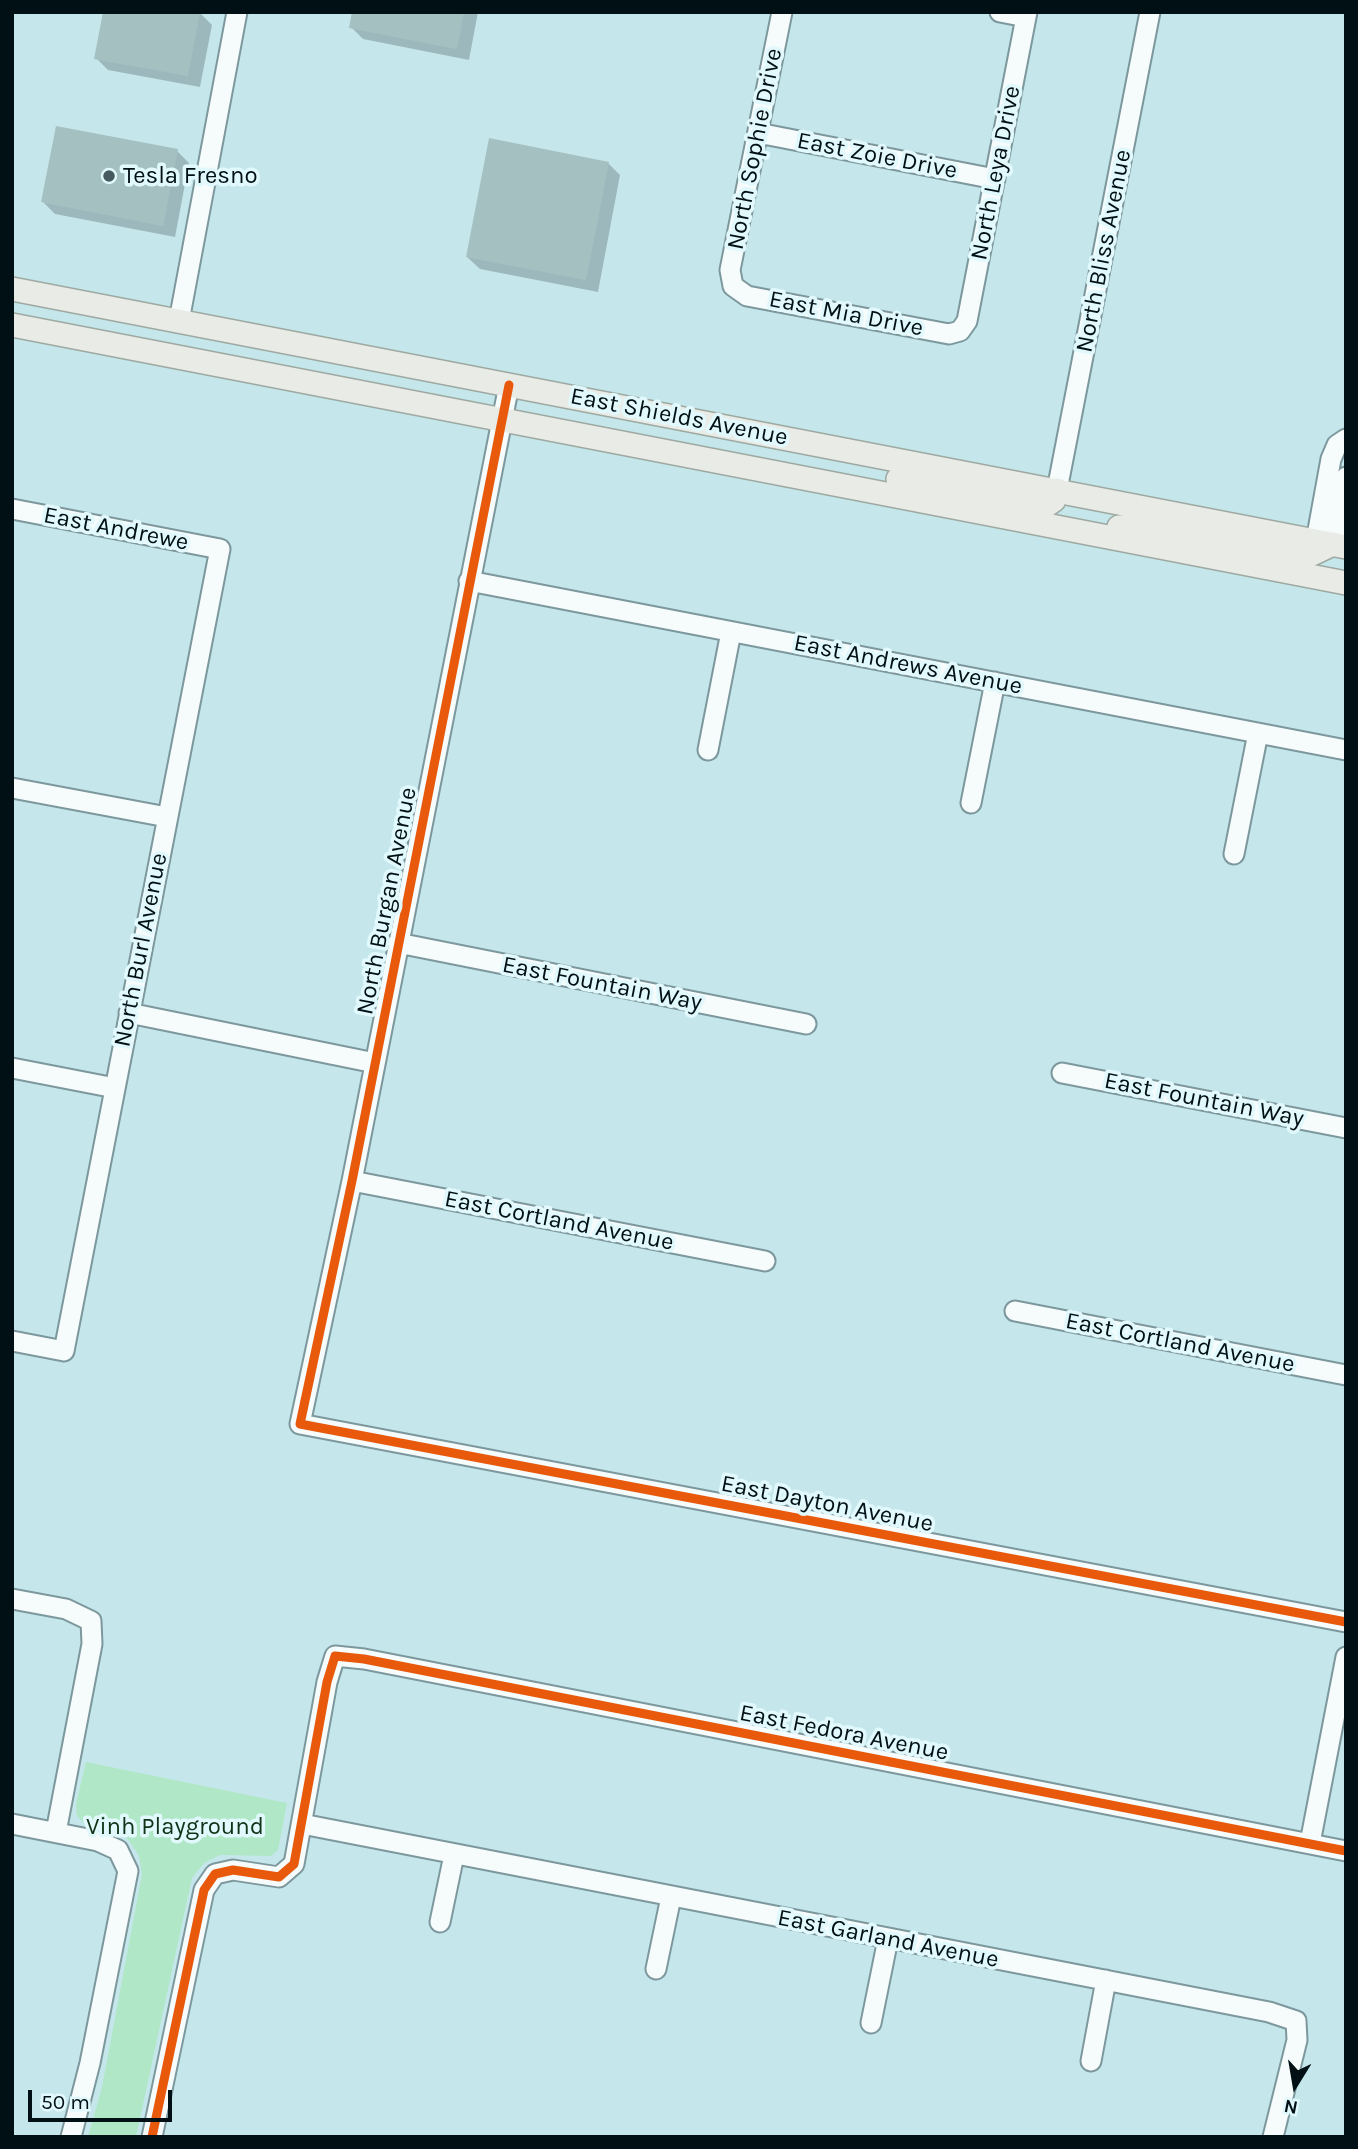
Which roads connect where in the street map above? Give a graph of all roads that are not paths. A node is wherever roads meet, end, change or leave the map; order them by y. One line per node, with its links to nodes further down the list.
1 (237, 12): 10 (street)
2 (782, 12): 6 (street, North Sophie Drive)
3 (1000, 12): 5 (street)
4 (1150, 12): 18 (street, North Bliss Avenue)
5 (1027, 15): 7 (street, North Leya Drive)
6 (758, 133): 7 (street, East Zoie Drive); 8 (street, North Sophie Drive)
7 (995, 179): 12 (street, North Leya Drive)
8 (733, 286): 12 (street, East Mia Drive)
9 (12, 289): 10 (main road, East Shields Avenue)
10 (179, 321): 13 (main road, East Shields Avenue)
11 (12, 325): 14 (main road, East Shields Avenue)
12 (960, 331)
13 (509, 384): 14 (street, North Burgan Avenue); 18 (main road, East Shields Avenue)
14 (502, 421): 16 (main road, East Shields Avenue); 23 (street, North Burgan Avenue)
15 (1346, 439): 21 (street)
16 (793, 474): 18 (main road); 20 (main road, East Shields Avenue)
17 (1346, 477): 21 (street)
18 (1057, 490): 21 (main road, East Shields Avenue)
19 (12, 509): 22 (street, East Andrewe)
20 (1056, 526): 21 (main road); 24 (main road, East Shields Avenue)
21 (1331, 544)
22 (220, 550): 32 (street, North Burl Avenue)
23 (470, 582): 25 (street, East Andrews Avenue); 34 (street, North Burgan Avenue)
24 (1346, 583)
25 (732, 632): 26 (street, East Andrews Avenue); 28 (street)
26 (995, 682): 27 (street, East Andrews Avenue); 31 (street)
27 (1258, 733): 29 (street, East Andrews Avenue); 33 (street)
28 (708, 750)
29 (1346, 750)
30 (12, 788): 32 (street)
31 (971, 803)
32 (167, 817): 35 (street, North Burl Avenue)
33 (1234, 854)
34 (398, 943): 36 (street, East Fountain Way); 37 (street, North Burgan Avenue)
35 (129, 1013): 37 (street); 40 (street, North Burl Avenue)
36 (806, 1024)
37 (375, 1063): 42 (street, North Burgan Avenue)
38 (12, 1068): 40 (street)
39 (1062, 1073): 41 (street, East Fountain Way)
40 (115, 1088): 45 (street, North Burl Avenue)
41 (1346, 1128)
42 (352, 1181): 43 (street, East Cortland Avenue); 47 (street, North Burgan Avenue)
43 (765, 1261)
44 (1015, 1311): 46 (street, East Cortland Avenue)
45 (12, 1341)
46 (1346, 1375)
47 (300, 1424): 49 (street, East Dayton Avenue)
48 (12, 1599): 53 (street)
49 (1346, 1622)
50 (1346, 1657): 54 (street)
51 (12, 1824): 53 (street)
52 (302, 1824): 54 (street, East Fedora Avenue); 56 (street, East Garland Avenue); 65 (street)
53 (55, 1832): 64 (street)
54 (1310, 1843): 55 (street, East Fedora Avenue)
55 (1346, 1851)
56 (454, 1855): 57 (street, East Garland Avenue); 58 (street)
57 (671, 1897): 59 (street, East Garland Avenue); 60 (street)
58 (440, 1922)
59 (888, 1939): 61 (street, East Garland Avenue); 62 (street)
60 (656, 1969)
61 (1106, 1980): 63 (street); 66 (street, East Garland Avenue)
62 (871, 2023)
63 (1091, 2061)
64 (71, 2137)
65 (152, 2137)
66 (1273, 2137)

